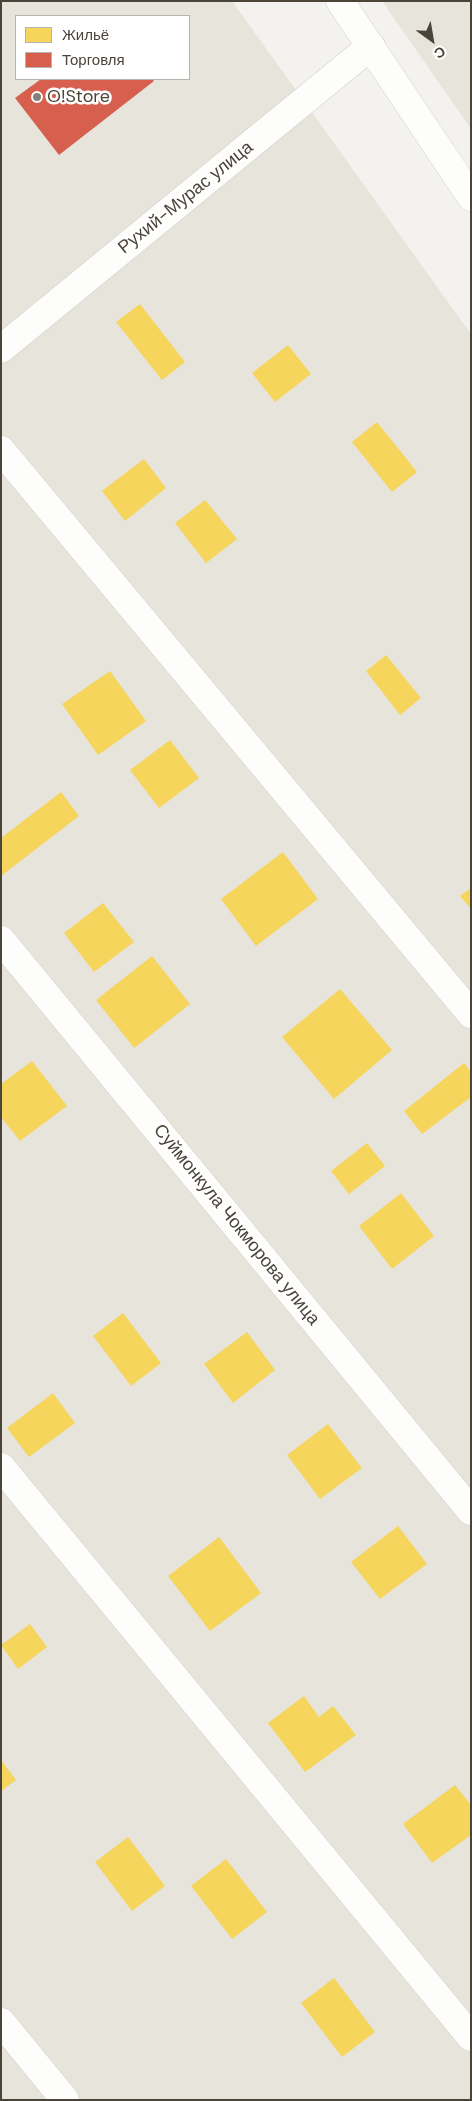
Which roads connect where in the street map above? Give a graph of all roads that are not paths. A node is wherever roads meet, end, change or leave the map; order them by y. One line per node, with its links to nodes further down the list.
1 (340, 1): 2 (street)
2 (371, 46): 3 (street); 4 (street, Рухий-Мурас улица)
3 (471, 197)
4 (1, 349)
5 (1, 450): 7 (street)
6 (1, 940): 9 (street, Суймонкула Чокморова улица)
7 (471, 1014)
8 (1, 1467): 11 (street)
9 (471, 1511)
10 (1, 2022): 12 (street)
11 (471, 2036)
12 (65, 2100)

